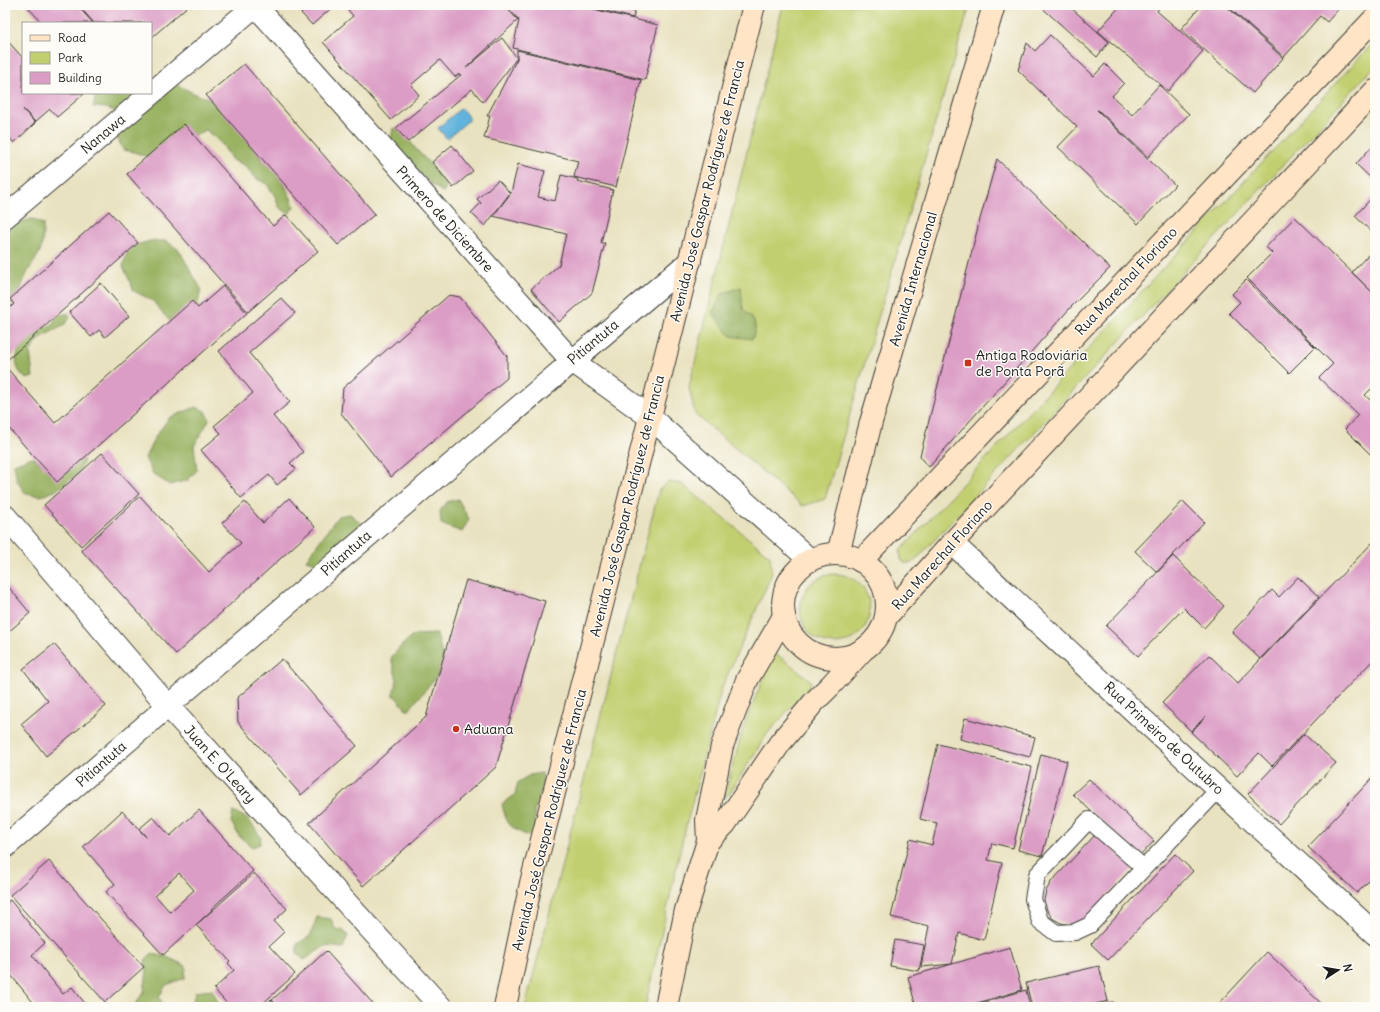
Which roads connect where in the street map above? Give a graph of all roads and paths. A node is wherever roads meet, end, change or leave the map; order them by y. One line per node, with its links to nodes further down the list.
1 (256, 5): 6 (street, Nanawa); 10 (street, Primero de Diciembre)
2 (754, 5): 9 (main road, Avenida José Gaspar Rodríguez de Francia)
3 (994, 5): 14 (main road, Avenida Internacional)
4 (1375, 18): 16 (main road, Rua Marechal Floriano)
5 (1375, 91): 13 (main road, Rua Marechal Floriano)
6 (152, 93)
7 (151, 94): 8 (street, Nanawa)
8 (5, 217)
9 (690, 260): 10 (street, Pitiantuta); 11 (main road, Avenida José Gaspar Rodríguez de Francia)
10 (571, 360): 11 (street, Primero de Diciembre); 20 (street, Pitiantuta)
11 (650, 417): 15 (street, Primero de Diciembre); 27 (main road, Avenida José Gaspar Rodríguez de Francia)
12 (5, 516): 20 (street, Juan E. O'Leary)
13 (952, 543): 18 (main road, Rua Marechal Floriano); 21 (street, Rua Primeiro de Outubro)
14 (838, 554): 15 (main road); 16 (main road)
15 (810, 560): 17 (main road)
16 (861, 561): 18 (main road)
17 (784, 616): 19 (main road); 22 (main road)
18 (886, 616): 19 (main road)
19 (862, 650): 22 (main road)
20 (168, 706): 23 (street, Pitiantuta); 26 (street, Juan E. O'Leary)
21 (1218, 789): 24 (lane); 25 (street, Rua Primeiro de Outubro)
22 (708, 841): 28 (main road)
23 (5, 847)
24 (1144, 868): 24 (lane)
25 (1375, 934)
26 (441, 1007)
27 (505, 1007)
28 (666, 1007)

